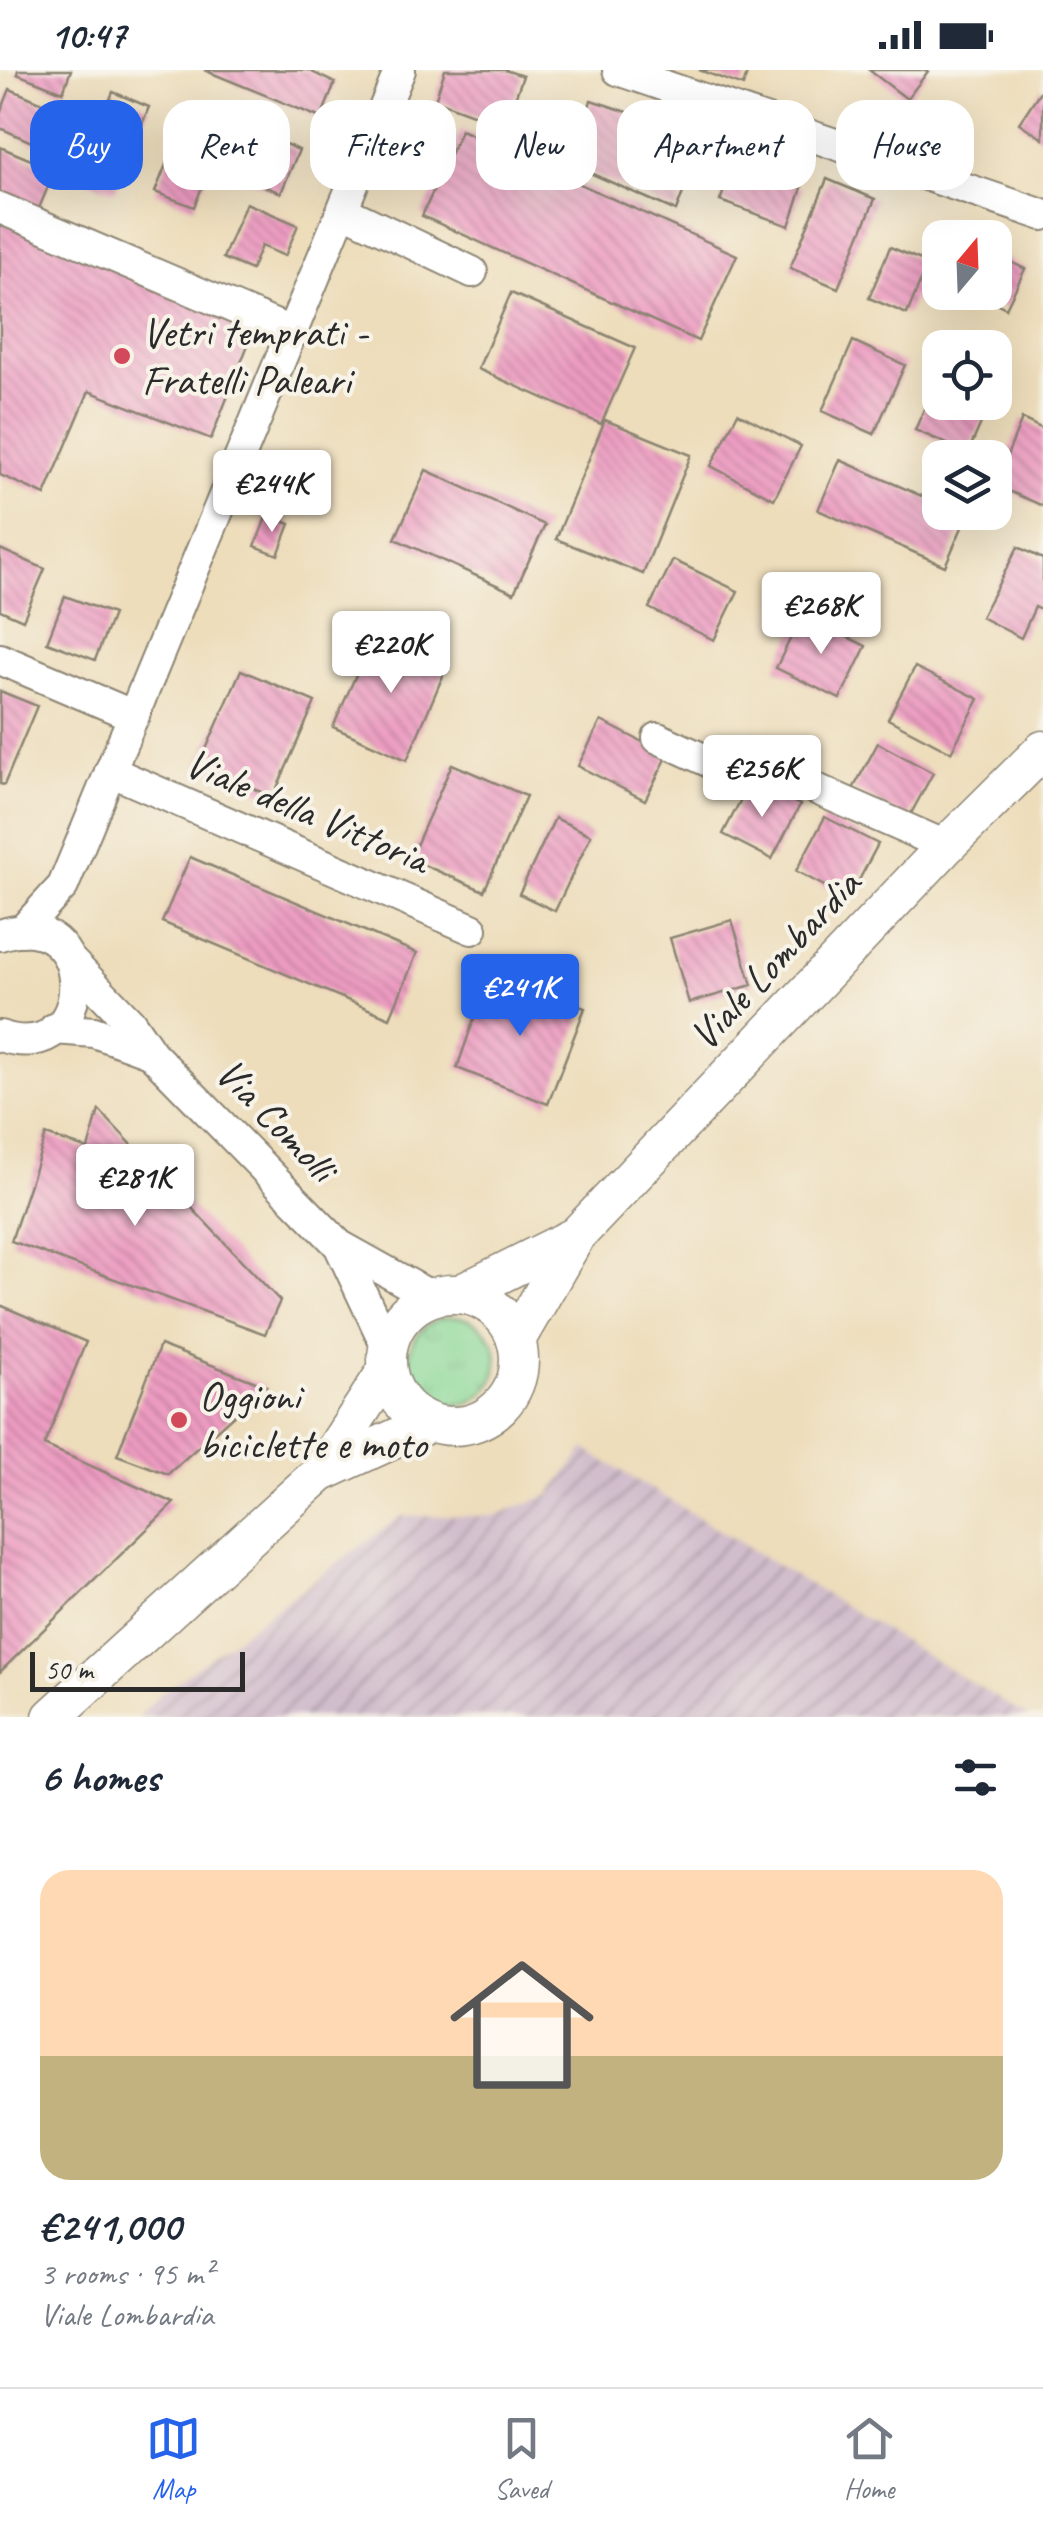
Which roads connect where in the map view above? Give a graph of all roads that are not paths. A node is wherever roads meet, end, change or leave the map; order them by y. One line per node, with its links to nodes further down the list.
1 (400, 70): 4 (street)
2 (618, 70): 5 (street)
3 (0, 208): 7 (street)
4 (344, 212): 6 (street); 7 (street)
5 (1043, 215)
6 (472, 272)
7 (292, 334): 9 (street)
8 (0, 659): 9 (street)
9 (134, 716): 12 (street)
10 (658, 738): 13 (street)
11 (1043, 750): 13 (main road, Viale Lombardia)
12 (110, 772): 14 (street); 15 (street, Viale della Vittoria)
13 (946, 846): 21 (main road, Viale Lombardia)
14 (63, 886): 16 (street); 17 (street)
15 (472, 928)
16 (9, 931): 17 (street, Via Comolli)
17 (67, 956): 18 (street); 20 (street, Via Comolli)
18 (54, 1029): 19 (street, Via Comolli); 20 (street, Via Comolli)
19 (1, 1040)
20 (152, 1054): 22 (street, Via Comolli)
21 (576, 1236): 23 (main road, Viale Lombardia); 24 (main road, Viale Lombardia)
22 (339, 1245): 23 (street, Via Comolli); 25 (street, Via Comolli)
23 (446, 1295): 24 (main road); 25 (main road)
24 (516, 1340): 26 (main road)
25 (387, 1358): 26 (main road); 27 (main road)
26 (429, 1422): 27 (main road)
27 (320, 1473): 28 (main road)
28 (52, 1717)

